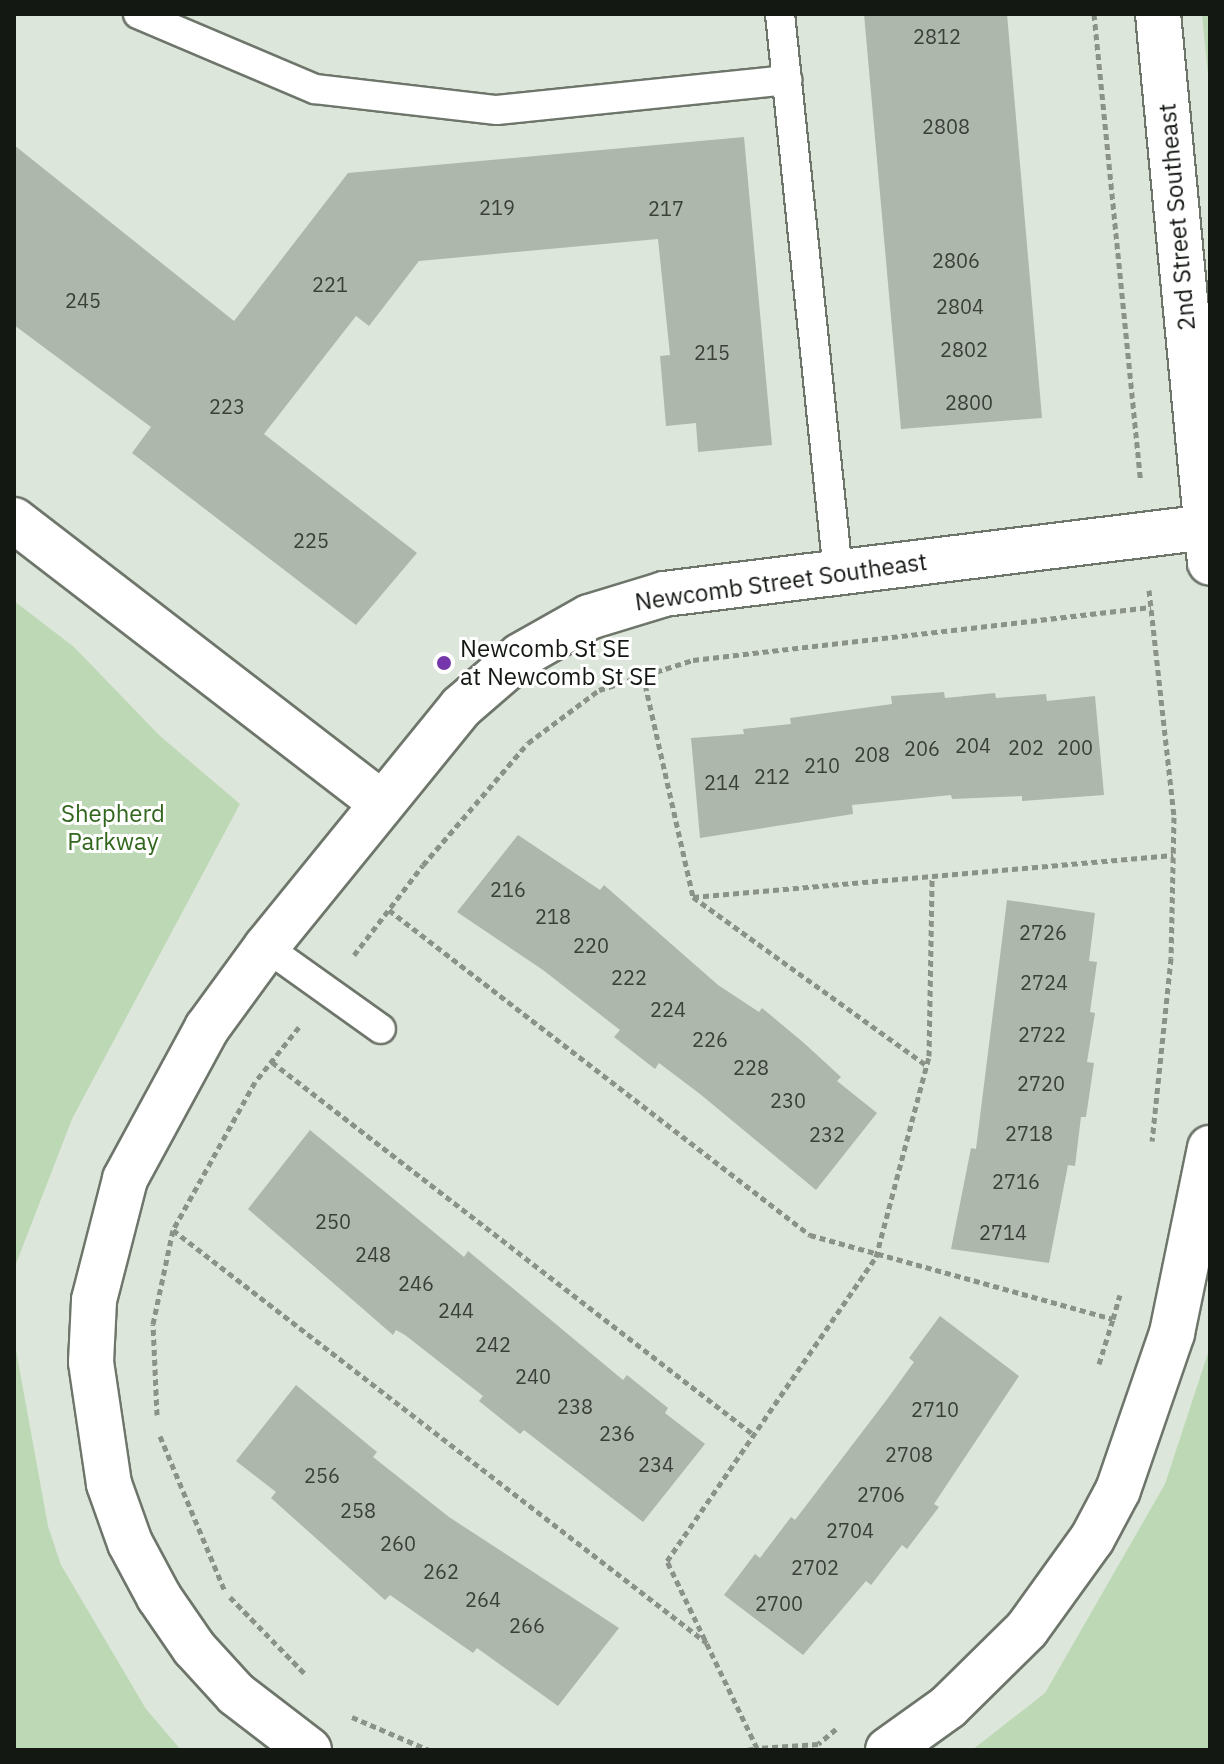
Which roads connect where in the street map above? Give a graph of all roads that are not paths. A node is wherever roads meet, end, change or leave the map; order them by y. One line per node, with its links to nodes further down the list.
1 (138, 14): 4 (lane)
2 (780, 14): 4 (lane)
3 (1158, 14): 6 (street, 2nd Street Southeast)
4 (787, 80): 7 (lane)
5 (14, 520): 8 (street)
6 (1208, 545): 7 (street, Newcomb Street Southeast)
7 (838, 572): 8 (street, Newcomb Street Southeast)
8 (381, 803): 9 (street, Newcomb Street Southeast)
9 (266, 947): 10 (lane); 12 (street, Newcomb Street Southeast)
10 (381, 1029)
11 (1210, 1148): 13 (street)
12 (309, 1750)
13 (888, 1750)

